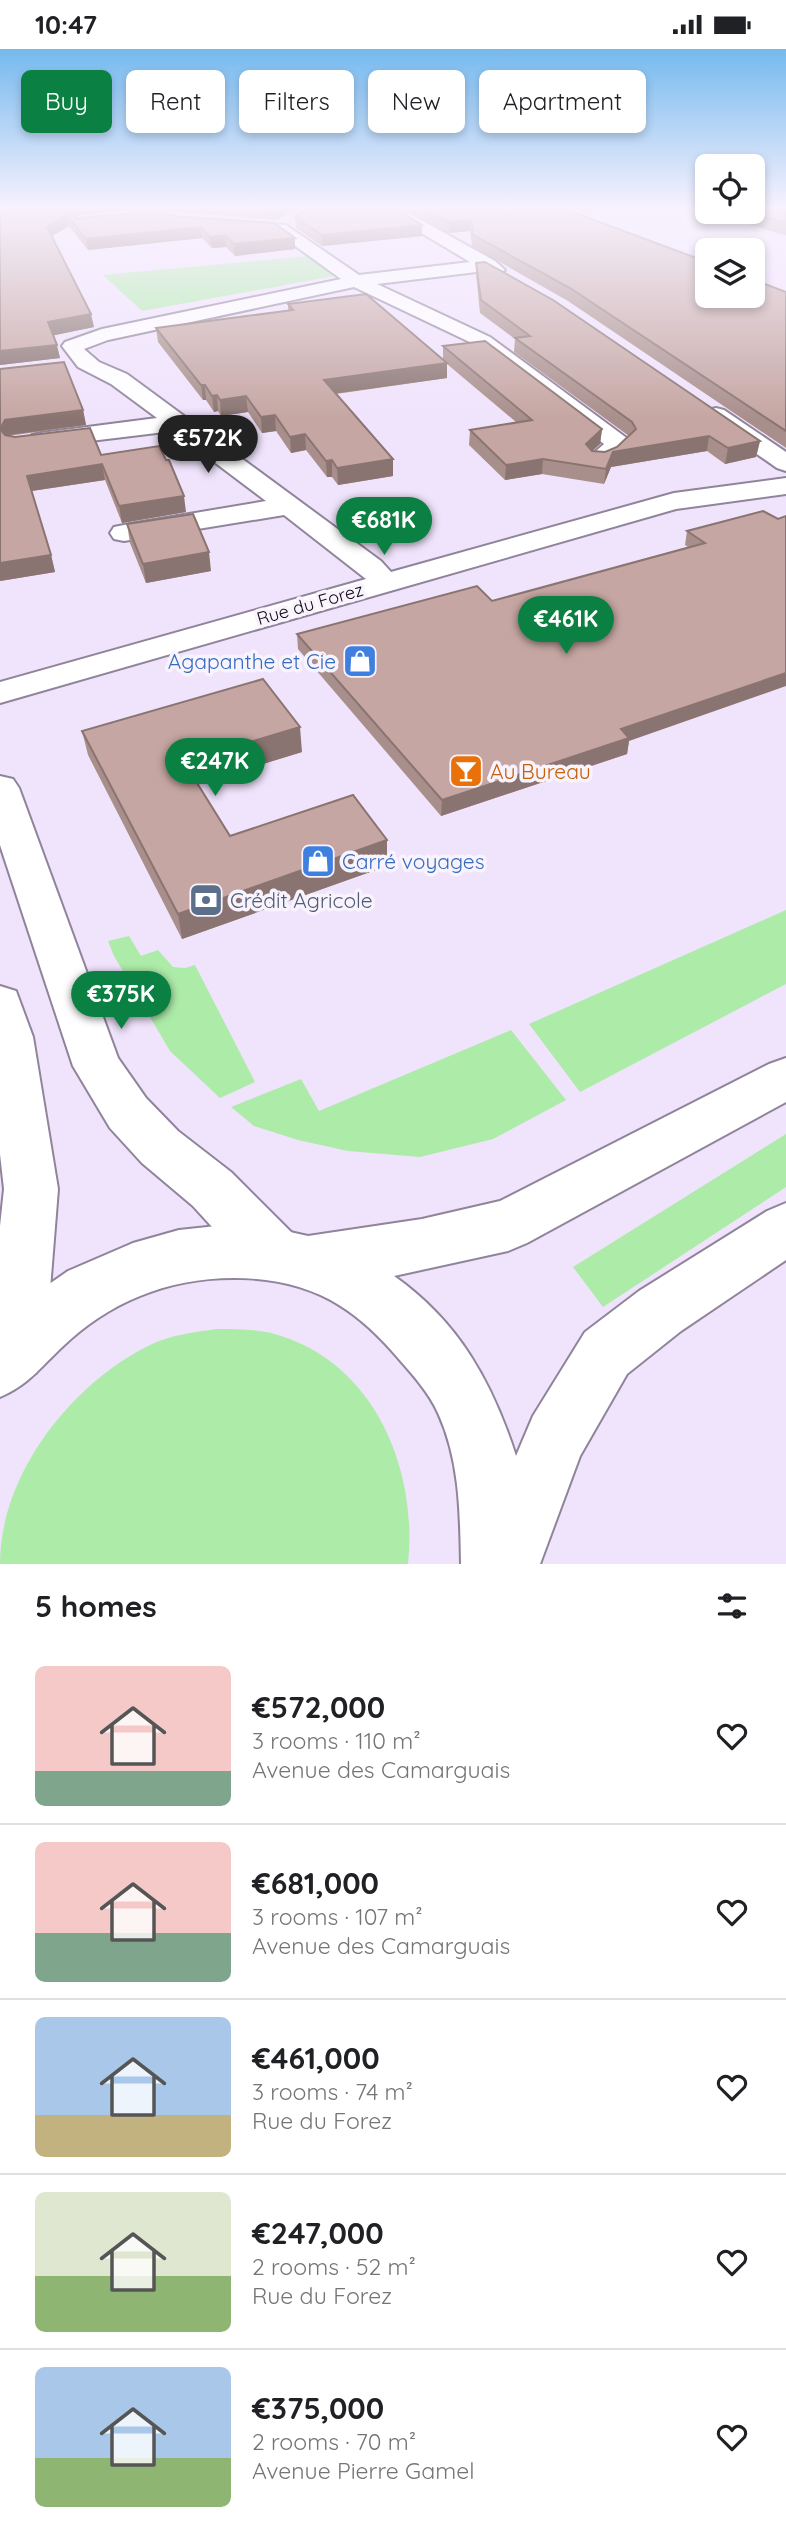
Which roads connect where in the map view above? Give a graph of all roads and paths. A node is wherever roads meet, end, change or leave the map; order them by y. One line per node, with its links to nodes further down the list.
1 (351, 278): 5 (street)
2 (390, 278): 5 (street)
3 (510, 278): 4 (street)
4 (514, 280)
5 (356, 282): 7 (street); 9 (street)
6 (695, 400): 10 (street)
7 (177, 423): 8 (street); 12 (street)
8 (18, 443)
9 (600, 459)
10 (786, 463)
11 (786, 486): 14 (street, Rue du Forez)
12 (288, 506): 13 (street); 14 (street)
13 (124, 533)
14 (384, 583): 15 (street, Rue du Forez)
15 (0, 693)
16 (0, 788): 20 (street)
17 (0, 1004): 21 (street)
18 (786, 1078): 20 (street)
19 (786, 1229): 23 (street)
20 (292, 1258): 21 (street); 22 (street)
21 (7, 1360)
22 (495, 1564)
23 (506, 1564)

